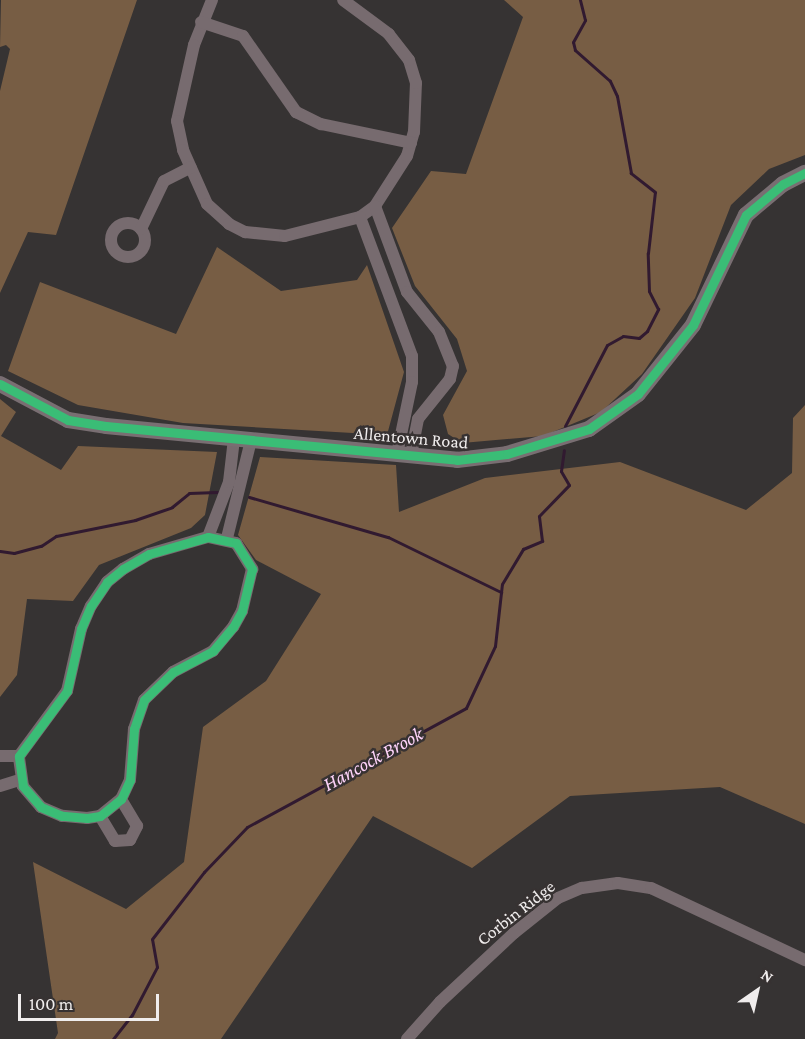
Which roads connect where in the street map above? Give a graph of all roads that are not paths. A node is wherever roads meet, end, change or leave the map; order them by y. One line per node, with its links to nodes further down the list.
1 (212, 0): 3 (street)
2 (343, 0): 4 (street)
3 (201, 22): 4 (street); 5 (street)
4 (411, 143): 7 (street)
5 (191, 167): 8 (street); 9 (street)
6 (805, 173): 12 (street, Allentown Road)
7 (375, 206): 8 (street); 12 (street)
8 (360, 218): 12 (street)
9 (141, 229)
10 (0, 384): 11 (street, Allentown Road)
11 (242, 439): 12 (street, Allentown Road); 13 (street); 14 (street)
12 (404, 455)
13 (208, 537): 14 (street); 16 (street)
14 (227, 538): 19 (street)
15 (0, 756): 16 (street)
16 (19, 756): 17 (street)
17 (20, 780): 18 (street); 20 (street)
18 (0, 786)
19 (121, 799): 20 (street); 20 (street)
20 (100, 816)
21 (805, 960): 22 (street, Corbin Ridge)
22 (407, 1039)

